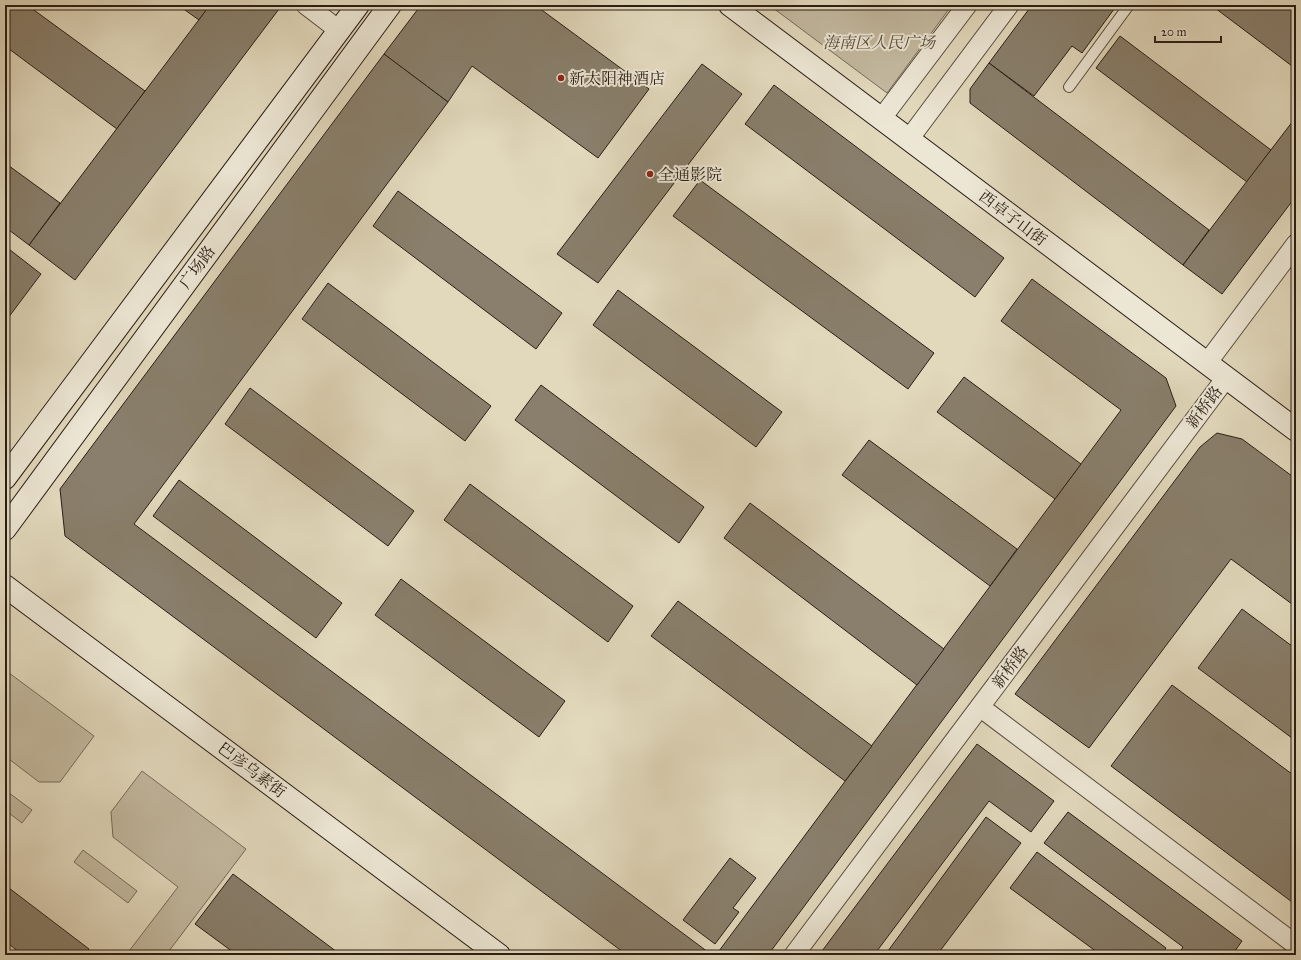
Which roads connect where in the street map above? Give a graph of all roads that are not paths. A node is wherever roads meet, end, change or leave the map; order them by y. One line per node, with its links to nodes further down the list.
1 (306, 5): 8 (street)
2 (358, 5): 8 (street, 广场路)
3 (390, 5): 17 (street, 广场路)
4 (730, 5): 10 (street, 西卓子山街)
5 (967, 5): 10 (street)
6 (1009, 5): 11 (street)
7 (1129, 5): 9 (lane)
8 (340, 31): 16 (street, 广场路)
9 (1069, 86)
10 (881, 119): 11 (street, 西卓子山街)
11 (909, 139): 13 (street, 西卓子山街)
12 (1296, 244): 13 (street, 新桥路)
13 (1207, 363): 14 (street, 西卓子山街)
14 (1226, 378): 15 (street, 西卓子山街); 20 (street, 新桥路)
15 (1296, 430)
16 (5, 478)
17 (5, 529)
18 (5, 586): 23 (street, 巴彦乌素街)
19 (5, 600): 22 (street, 巴彦乌素街)
20 (980, 708): 21 (street); 24 (street, 新桥路)
21 (1296, 944)
22 (480, 955)
23 (499, 955)
24 (794, 955)

